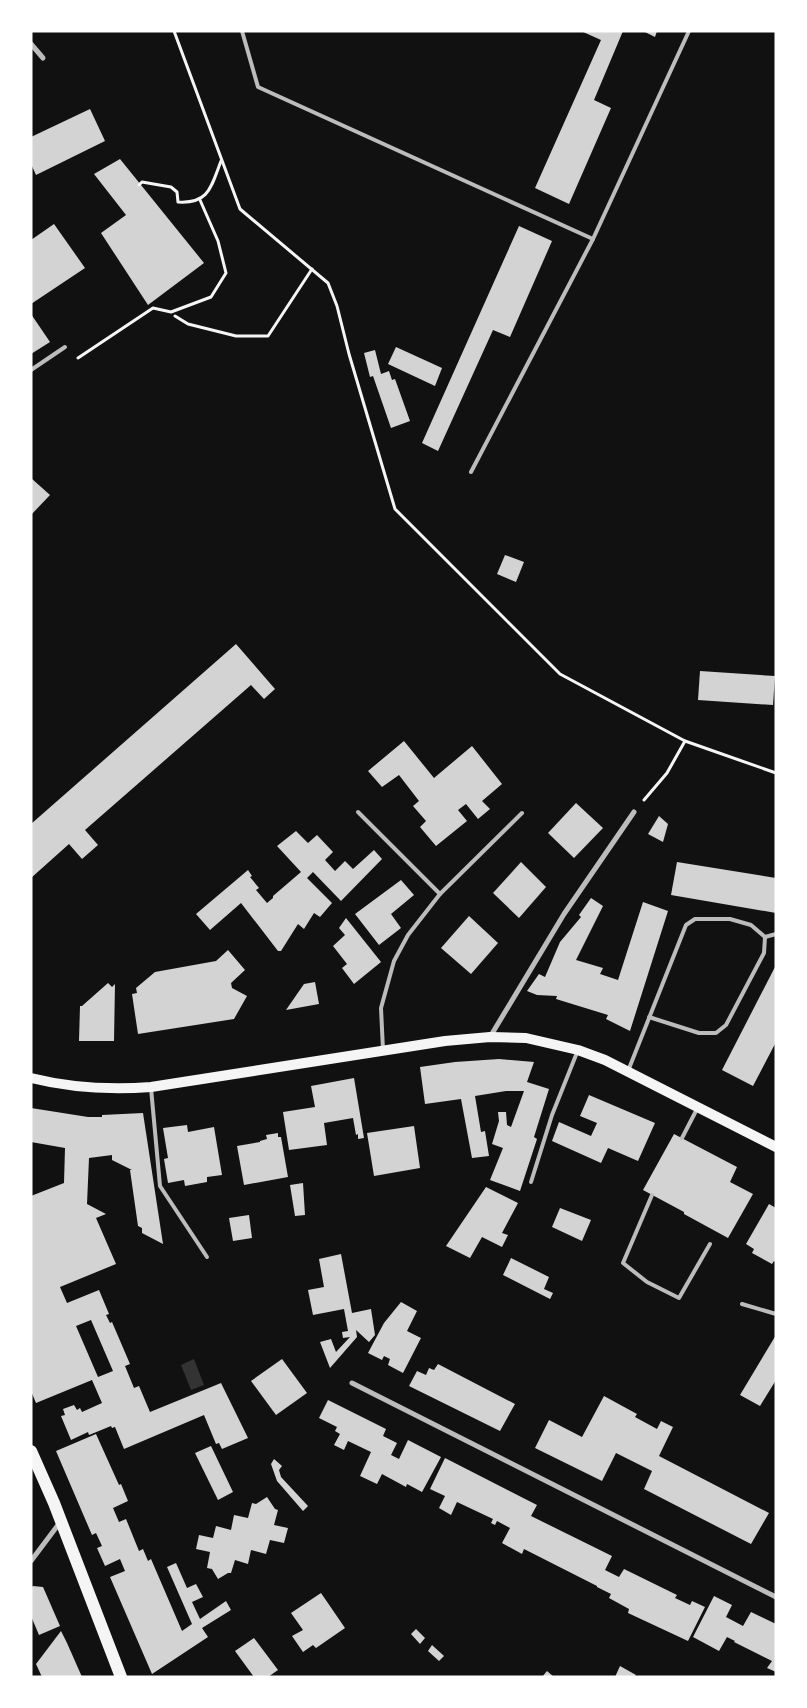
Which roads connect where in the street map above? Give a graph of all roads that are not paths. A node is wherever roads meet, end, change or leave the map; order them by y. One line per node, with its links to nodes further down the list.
1 (242, 31): 5 (lane)
2 (689, 31): 5 (lane)
3 (31, 44): 4 (street)
4 (43, 58)
5 (593, 239): 8 (lane)
6 (65, 347): 7 (lane)
7 (31, 370)
8 (470, 472)
9 (358, 812): 12 (lane)
10 (634, 812): 16 (street)
11 (522, 813): 12 (lane)
12 (440, 894): 17 (lane)
13 (776, 934): 14 (lane)
14 (765, 937): 15 (lane); 15 (lane)
15 (649, 1016): 19 (lane)
16 (490, 1037): 17 (main road); 18 (main road)
17 (383, 1050): 21 (main road)
18 (578, 1050): 19 (main road); 25 (lane)
19 (628, 1071): 22 (main road)
20 (31, 1078): 21 (main road)
21 (151, 1087): 28 (lane)
22 (698, 1107): 23 (lane); 24 (main road)
23 (682, 1138)
24 (776, 1147)
25 (531, 1182)
26 (652, 1195): 27 (lane)
27 (710, 1244)
28 (207, 1257)
29 (742, 1304): 30 (lane)
30 (776, 1314)
31 (352, 1383): 35 (street)
32 (31, 1451): 33 (main road)
33 (61, 1521): 34 (street); 36 (main road)
34 (31, 1561)
35 (776, 1597)
36 (121, 1677)

